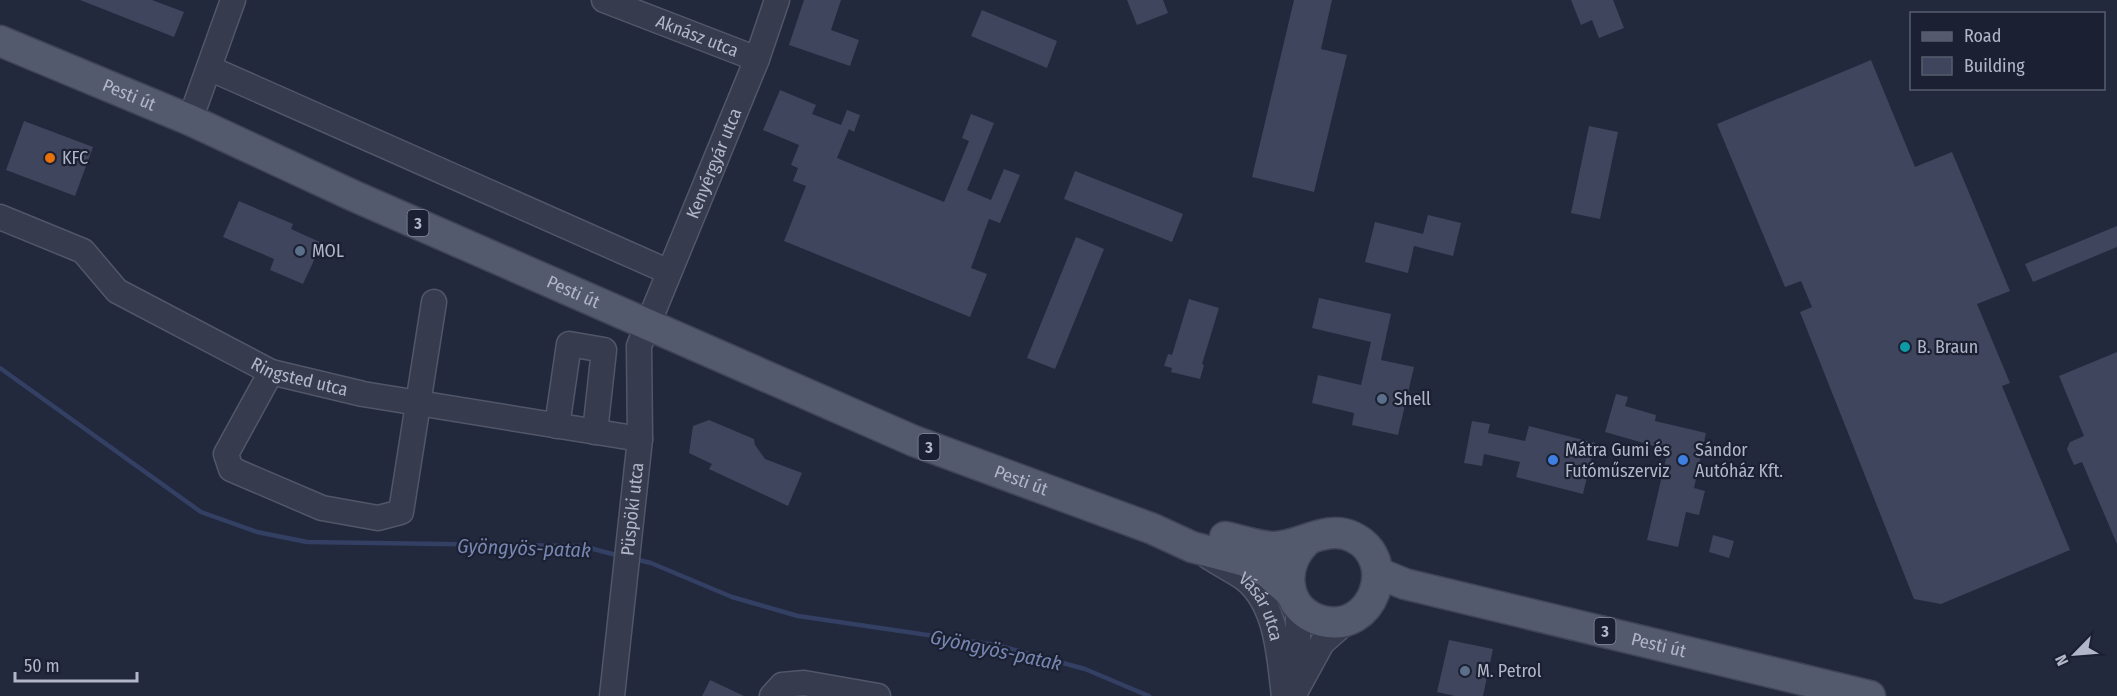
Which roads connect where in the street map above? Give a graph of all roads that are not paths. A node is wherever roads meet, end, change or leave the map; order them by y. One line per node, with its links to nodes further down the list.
1 (233, 0): 6 (street)
2 (604, 0): 5 (street, Aknász utca)
3 (777, 0): 5 (street, Kenyérgyár utca)
4 (0, 41): 7 (main road, Pesti út / 3)
5 (757, 58): 9 (street, Kenyérgyár utca)
6 (209, 68): 7 (street); 9 (street)
7 (190, 120): 11 (main road, Pesti út / 3)
8 (0, 217): 12 (street, Ringsted utca)
9 (669, 272): 11 (street, Kenyérgyár utca)
10 (434, 302): 13 (street)
11 (648, 324): 16 (street, Püspöki utca); 17 (main road, Pesti út / 3)
12 (270, 372): 13 (street, Ringsted utca); 13 (street)
13 (417, 402): 14 (street, Ringsted utca)
14 (557, 426): 15 (street, Ringsted utca); 15 (street)
15 (595, 432): 16 (street, Ringsted utca)
16 (640, 439): 23 (street, Püspöki utca)
17 (1153, 529): 18 (main road, Pesti út / 3); 19 (main road, Pesti út / 3)
18 (1309, 539): 20 (main road, Pesti út / 3); 21 (main road)
19 (1192, 547): 21 (main road, Pesti út / 3); 26 (street, Vásár utca)
20 (1378, 573): 22 (main road); 29 (main road, Pesti út / 3)
21 (1294, 598): 22 (main road, Pesti út / 3); 26 (street, Vásár utca)
22 (1358, 613): 27 (street); 28 (main road, Pesti út / 3)
23 (612, 696)
24 (772, 696): 25 (street)
25 (878, 696)
26 (1286, 696)
27 (1293, 696)
28 (1788, 696)
29 (1870, 696)

